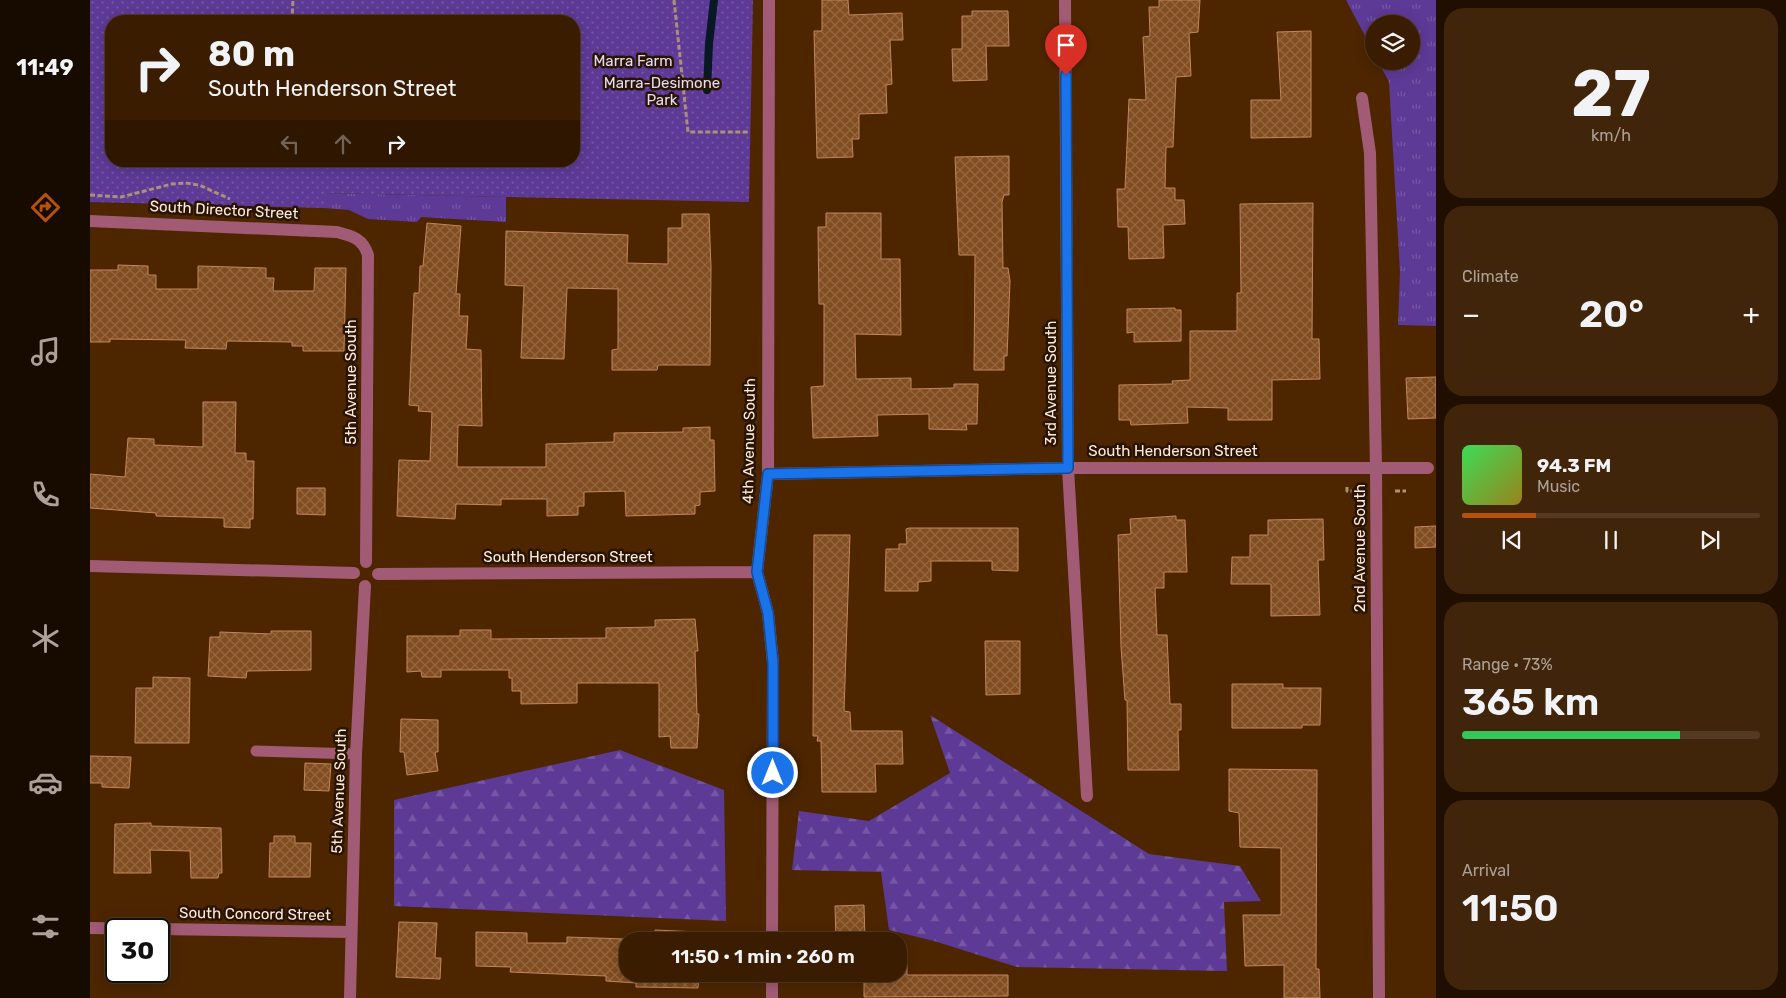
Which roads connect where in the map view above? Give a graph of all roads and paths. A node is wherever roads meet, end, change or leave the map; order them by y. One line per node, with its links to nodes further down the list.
1 (292, 0): 5 (path)
2 (674, 0): 7 (path)
3 (769, 0): 7 (street, 4th Avenue South)
4 (1065, 0): 13 (street, 3rd Avenue South)
5 (292, 15)
6 (1362, 98): 12 (street, 2nd Avenue South)
7 (769, 132): 15 (street, 4th Avenue South)
8 (90, 194): 9 (path)
9 (230, 199)
10 (90, 221): 11 (street, South Director Street)
11 (356, 237): 20 (street, 5th Avenue South)
12 (1376, 467): 13 (street, South Henderson Street); 14 (street, South Henderson Street); 37 (street, 2nd Avenue South)
13 (1068, 468): 15 (street, South Henderson Street); 28 (street, 3rd Avenue South)
14 (1428, 468)
15 (768, 474): 22 (street, 4th Avenue South)
16 (1347, 491): 17 (path)
17 (1358, 491)
18 (1392, 491): 19 (path)
19 (1406, 491)
20 (366, 562): 23 (street); 24 (street)
21 (90, 566): 23 (street)
22 (757, 572): 24 (street, South Henderson Street); 33 (street, 4th Avenue South)
23 (354, 573): 25 (street)
24 (378, 574): 25 (street)
25 (365, 586): 27 (street, 5th Avenue South)
26 (256, 751): 27 (lane)
27 (356, 754): 32 (street, 5th Avenue South)
28 (1087, 796)
29 (90, 928): 30 (street)
30 (105, 928)
31 (170, 929): 32 (street, South Concord Street)
32 (351, 932): 35 (street, 5th Avenue South)
33 (772, 932)
34 (772, 982): 36 (street)
35 (350, 998)
36 (772, 998)
37 (1379, 998)

